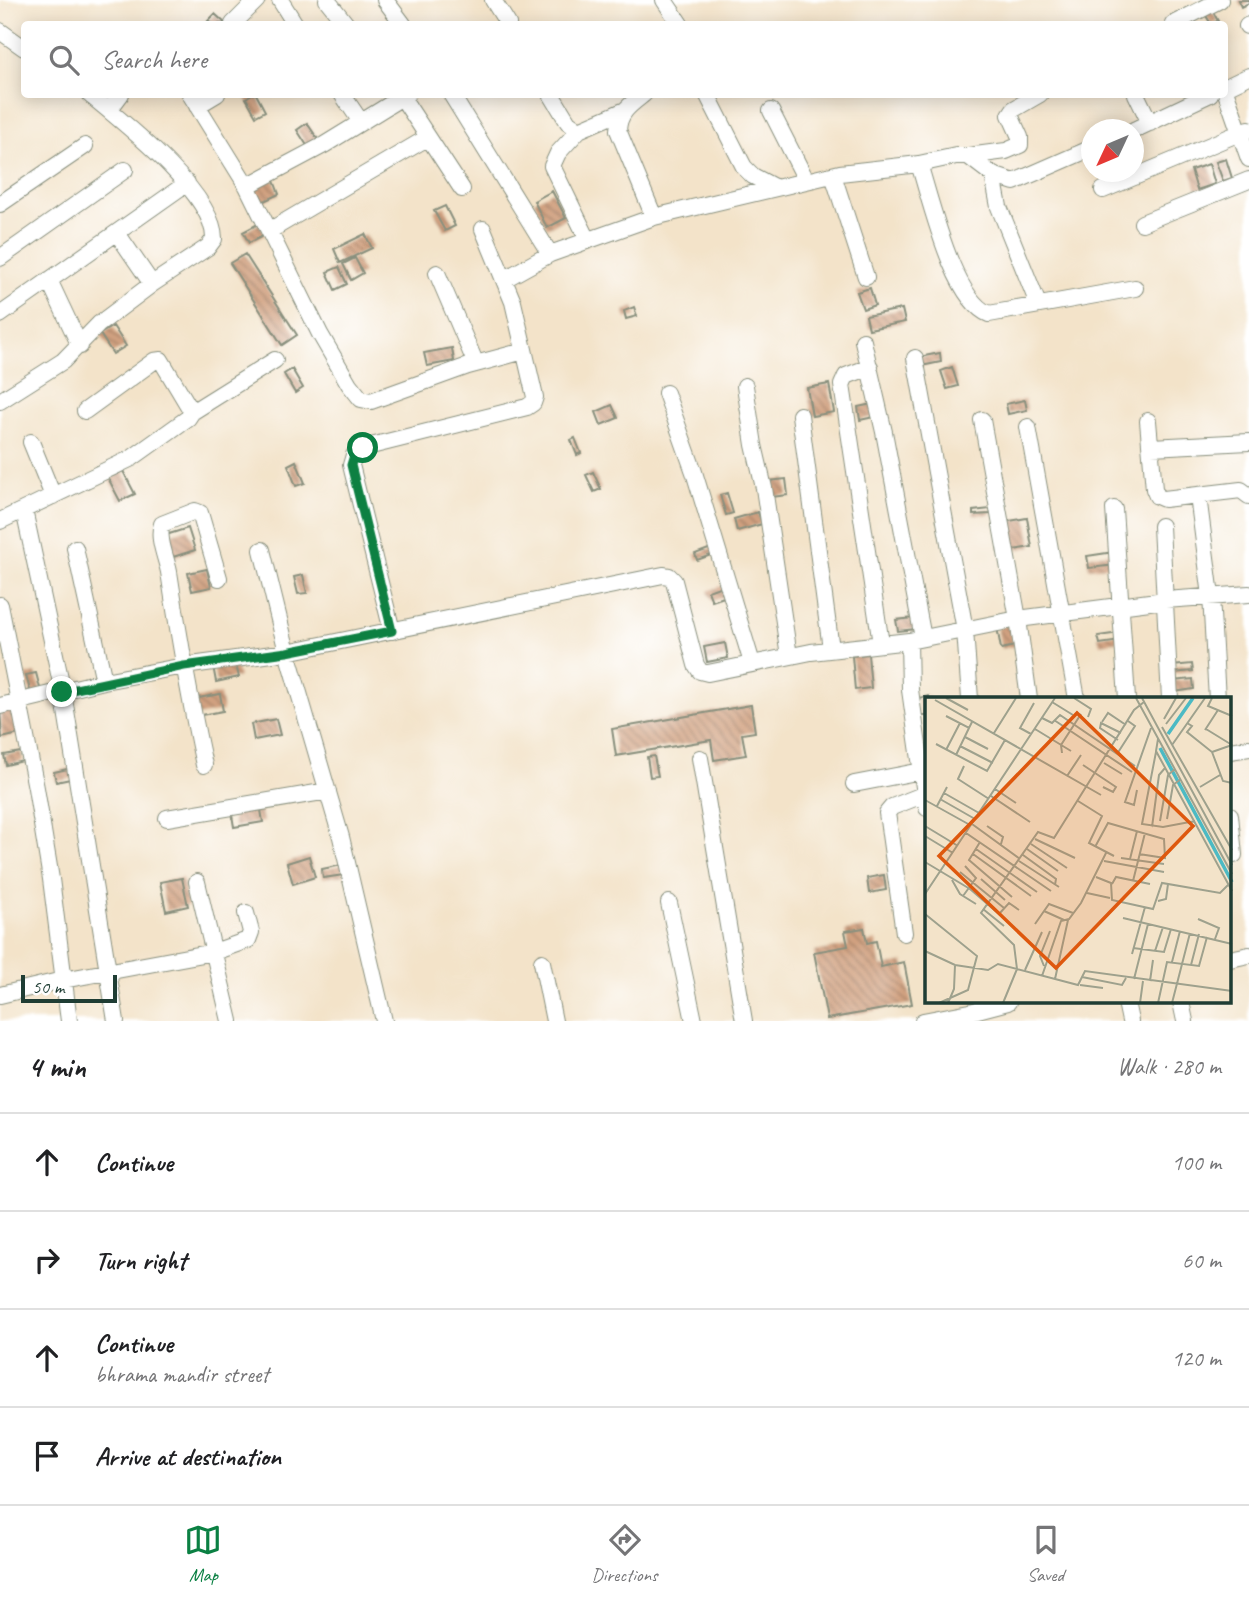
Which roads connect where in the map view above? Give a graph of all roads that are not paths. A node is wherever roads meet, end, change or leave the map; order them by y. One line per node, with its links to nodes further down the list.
1 (257, 0): 9 (street)
2 (280, 0): 10 (street)
3 (327, 0): 11 (street)
4 (386, 0): 12 (street)
5 (493, 0): 13 (street)
6 (664, 0): 14 (street)
7 (1220, 0): 8 (street)
8 (1198, 19)
9 (236, 21)
10 (293, 21)
11 (344, 21)
12 (401, 21)
13 (506, 21)
14 (678, 21)
15 (0, 32): 16 (street)
16 (21, 46)
17 (1249, 76): 18 (street)
18 (1228, 86)
19 (1228, 94): 40 (street)
20 (94, 98): 33 (street)
21 (118, 98): 33 (street)
22 (345, 98): 36 (street)
23 (398, 98): 36 (street)
24 (405, 98): 41 (street)
25 (453, 98): 64 (street)
26 (553, 98): 39 (street)
27 (639, 98): 34 (street)
28 (709, 98): 54 (street)
29 (1033, 98): 44 (street)
30 (1138, 98): 37 (street)
31 (1202, 98): 37 (street)
32 (193, 100): 53 (street)
33 (108, 110): 52 (street)
34 (623, 111): 39 (street); 58 (street)
35 (771, 111): 50 (street)
36 (361, 122): 53 (street)
37 (1150, 123): 38 (street)
38 (1144, 125)
39 (579, 130): 63 (street)
40 (1245, 131): 45 (street); 56 (street)
41 (428, 138): 55 (street); 61 (street)
42 (85, 146): 57 (street)
43 (1081, 152): 49 (street)
44 (968, 156): 46 (street); 49 (street)
45 (1249, 159)
46 (919, 164): 48 (street); 72 (street)
47 (125, 170): 65 (street)
48 (833, 175): 50 (street); 67 (street)
49 (993, 175): 72 (street)
50 (806, 180): 54 (street)
51 (1249, 180): 59 (street)
52 (187, 183): 62 (street); 70 (street)
53 (247, 186): 61 (street)
54 (774, 187): 58 (street)
55 (462, 189)
56 (1103, 190)
57 (0, 204)
58 (654, 217): 63 (street)
59 (1142, 223)
60 (483, 229): 68 (street)
61 (269, 231): 79 (street)
62 (117, 233): 69 (street); 70 (street)
63 (588, 240): 64 (street)
64 (550, 254): 68 (street)
65 (0, 258)
66 (437, 273): 79 (street)
67 (866, 277)
68 (505, 279): 76 (street)
69 (49, 280): 73 (street); 75 (street)
70 (152, 284): 75 (street)
71 (1135, 288): 72 (street)
72 (1038, 304)
73 (0, 315)
74 (863, 341): 80 (street)
75 (80, 345): 83 (street)
76 (524, 351): 79 (street); 111 (street)
77 (915, 358): 110 (street)
78 (275, 360): 85 (street)
79 (476, 364)
80 (870, 367): 112 (street); 113 (street)
81 (745, 386): 116 (street)
82 (666, 393): 118 (street)
83 (0, 401)
84 (85, 411): 85 (street)
85 (192, 412): 93 (street)
86 (800, 415): 114 (street)
87 (982, 420): 109 (street)
88 (1149, 421): 92 (street)
89 (1028, 427): 108 (street)
90 (30, 442): 93 (street)
91 (1249, 442): 92 (street)
92 (1151, 447): 94 (street)
93 (53, 496): 97 (street)
94 (1198, 496): 95 (street); 104 (street)
95 (1249, 496)
96 (1114, 509): 107 (street)
97 (24, 510): 98 (street); 121 (street)
98 (0, 522)
99 (1161, 526): 105 (street)
100 (75, 548): 120 (street)
101 (262, 551): 115 (street)
102 (219, 578): 119 (street)
103 (1249, 594): 104 (street)
104 (1211, 596): 105 (street); 127 (street)
105 (1165, 600): 107 (street); 126 (street)
106 (0, 605): 117 (street)
107 (1121, 605): 108 (street); 125 (street)
108 (1061, 615): 109 (street); 124 (street)
109 (1018, 619): 110 (street); 123 (street)
110 (965, 630): 112 (street); 122 (street)
111 (392, 631): 115 (street); 118 (street)
112 (916, 639): 113 (street); 132 (street)
113 (881, 644): 114 (street)
114 (831, 649): 116 (street)
115 (287, 652): 119 (street); 134 (street)
116 (789, 656): 118 (street)
117 (5, 660): 128 (street)
118 (752, 663)
119 (184, 666): 120 (street); 131 (street)
120 (104, 681): 121 (street)
121 (62, 692): 128 (street); 145 (street)
122 (970, 697)
123 (1029, 697)
124 (1077, 697)
125 (1127, 697)
126 (1170, 697)
127 (1217, 697)
128 (18, 702): 129 (street); 146 (street)
129 (0, 706)
130 (699, 758): 156 (street)
131 (204, 765)
132 (924, 770): 133 (street)
133 (855, 784)
134 (328, 791): 136 (street); 153 (street)
135 (925, 801): 142 (street)
136 (167, 818)
137 (1232, 835): 138 (street)
138 (1234, 855)
139 (197, 882): 143 (street)
140 (669, 903): 155 (street)
141 (246, 913): 143 (street)
142 (904, 933)
143 (214, 952): 145 (street); 152 (street)
144 (542, 962): 154 (street)
145 (107, 972): 146 (street); 151 (street)
146 (63, 980): 147 (street); 150 (street)
147 (0, 995)
148 (999, 1004): 149 (street)
149 (965, 1012): 157 (street)
150 (69, 1021)
151 (116, 1021)
152 (230, 1021)
153 (384, 1021)
154 (554, 1021)
155 (694, 1021)
156 (744, 1021)
157 (926, 1021)

